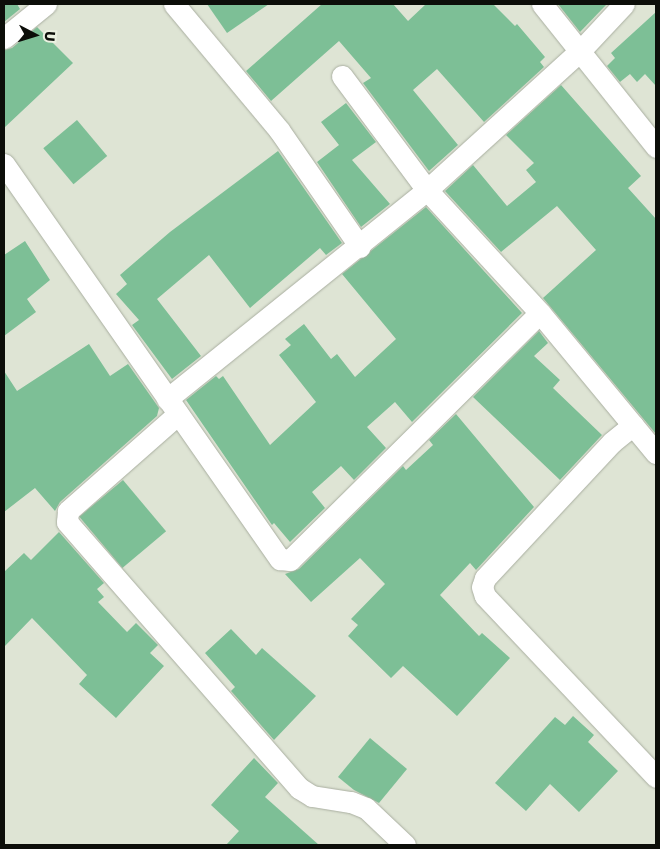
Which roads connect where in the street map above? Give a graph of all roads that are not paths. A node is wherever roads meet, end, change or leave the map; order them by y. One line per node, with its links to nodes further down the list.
1 (46, 4): 5 (street)
2 (174, 4): 11 (street)
3 (542, 4): 6 (street)
4 (624, 4): 6 (street)
5 (4, 38)
6 (580, 51): 8 (street); 10 (street)
7 (342, 76): 10 (street)
8 (656, 147)
9 (4, 164): 13 (street)
10 (427, 190): 11 (street); 12 (street)
11 (360, 247): 13 (street)
12 (540, 313): 13 (street); 14 (street)
13 (173, 407): 17 (street)
14 (633, 425): 15 (street); 16 (street)
15 (656, 453)
16 (656, 776)
17 (404, 845)

